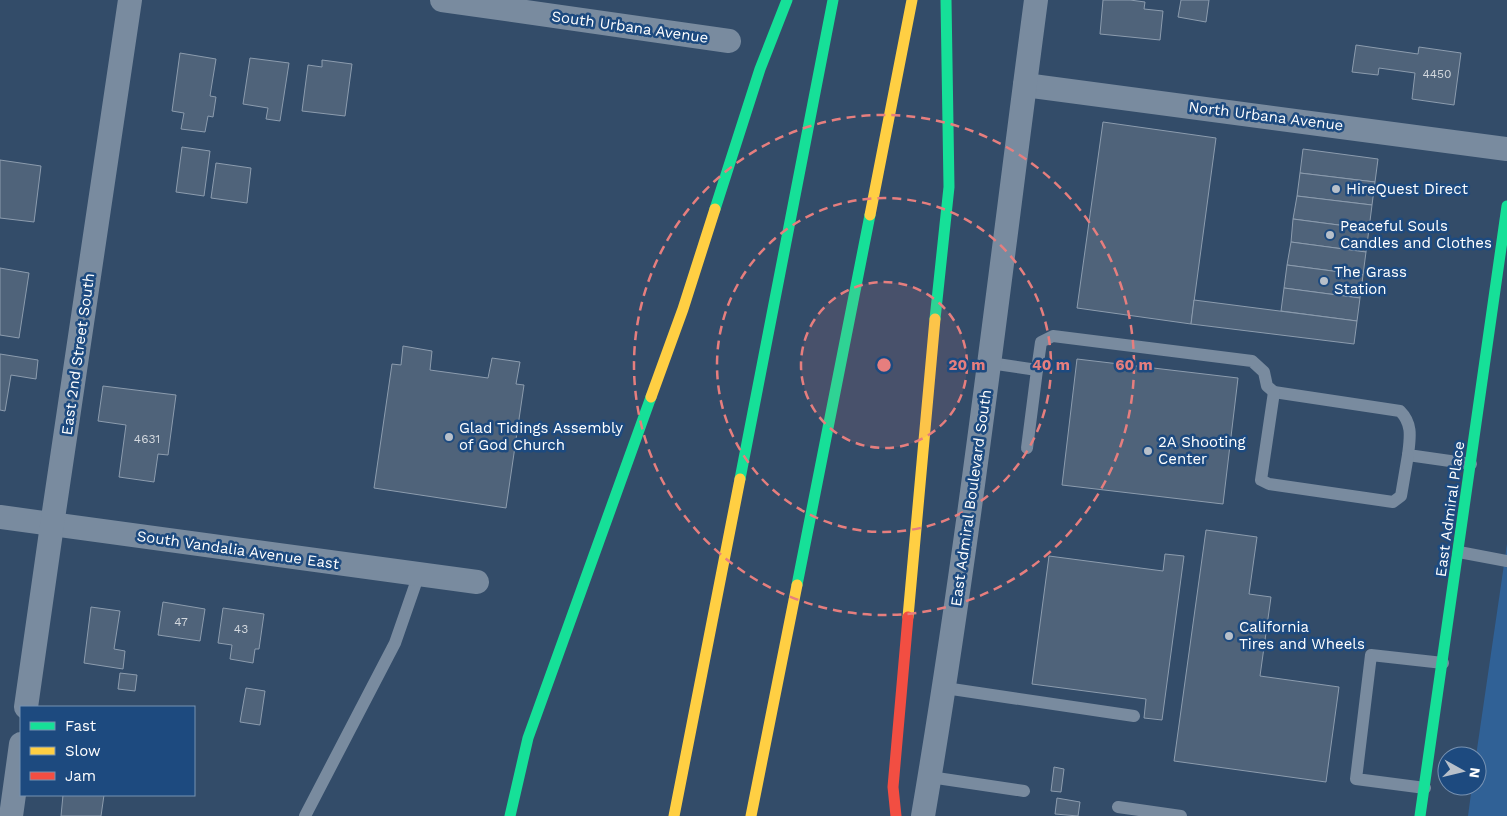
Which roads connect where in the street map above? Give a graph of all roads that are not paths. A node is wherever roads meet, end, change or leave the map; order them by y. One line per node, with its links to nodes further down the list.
1 (130, 0): 19 (street, East 2nd Street South)
2 (442, 0): 8 (street, South Urbana Avenue)
3 (787, 0): 35 (main road)
4 (833, 0): 36 (main road)
5 (912, 0): 37 (main road)
6 (946, 0): 38 (main road)
7 (1036, 0): 9 (street, East Admiral Boulevard South)
8 (729, 41)
9 (1024, 84): 10 (street, North Urbana Avenue); 12 (street, East Admiral Boulevard South)
10 (1507, 148)
11 (1507, 206): 17 (main road, East Admiral Place)
12 (990, 363): 13 (lane); 25 (street, East Admiral Boulevard South)
13 (1037, 370): 14 (lane); 15 (lane)
14 (1274, 392): 16 (lane); 16 (lane)
15 (1027, 448)
16 (1408, 455): 17 (lane)
17 (1471, 464): 20 (main road, East Admiral Place)
18 (0, 517): 19 (street, South Vandalia Avenue East)
19 (52, 525): 22 (street, South Vandalia Avenue East); 26 (street, East 2nd Street South)
20 (1459, 552): 21 (lane); 24 (main road, East Admiral Place)
21 (1507, 561)
22 (419, 574): 23 (street, South Vandalia Avenue East); 34 (lane)
23 (477, 582)
24 (1443, 663): 30 (main road, East Admiral Place); 30 (lane)
25 (945, 688): 27 (lane); 29 (street, East Admiral Boulevard South)
26 (26, 706)
27 (1134, 716)
28 (20, 751): 33 (street)
29 (930, 777): 31 (lane); 39 (street, East Admiral Boulevard South)
30 (1425, 788): 41 (main road, East Admiral Place)
31 (1024, 791)
32 (1118, 807): 40 (lane)
33 (11, 816)
34 (305, 816)
35 (510, 816)
36 (674, 816)
37 (751, 816)
38 (896, 816)
39 (924, 816)
40 (1182, 816)
41 (1420, 816)

